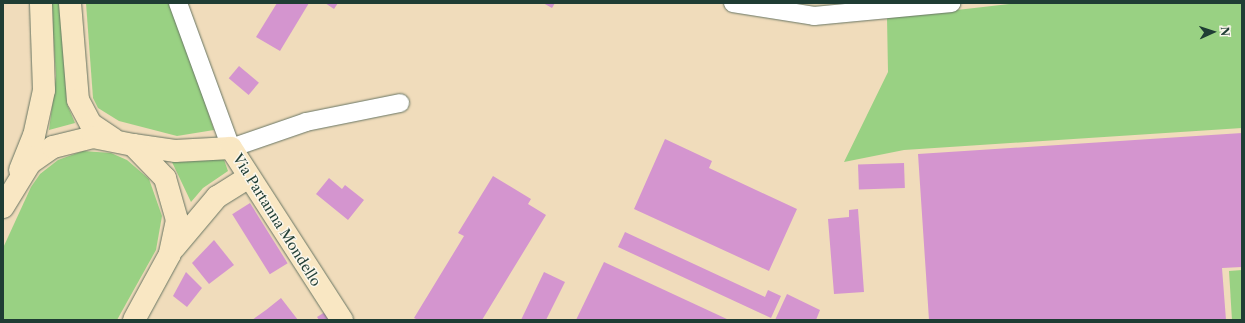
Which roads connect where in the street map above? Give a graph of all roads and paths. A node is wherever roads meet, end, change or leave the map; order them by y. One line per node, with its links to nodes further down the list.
1 (41, 3): 10 (main road)
2 (70, 3): 7 (main road)
3 (178, 3): 8 (street, Via Partanna Mondello)
4 (733, 3): 5 (street)
5 (950, 3)
6 (400, 103): 8 (street)
7 (124, 143): 8 (main road); 10 (main road); 12 (main road)
8 (231, 148): 9 (main road, Via Partanna Mondello)
9 (247, 178): 12 (main road); 14 (main road, Via Partanna Mondello)
10 (15, 183): 11 (main road)
11 (3, 207)
12 (170, 254): 13 (main road)
13 (134, 320)
14 (342, 320)

